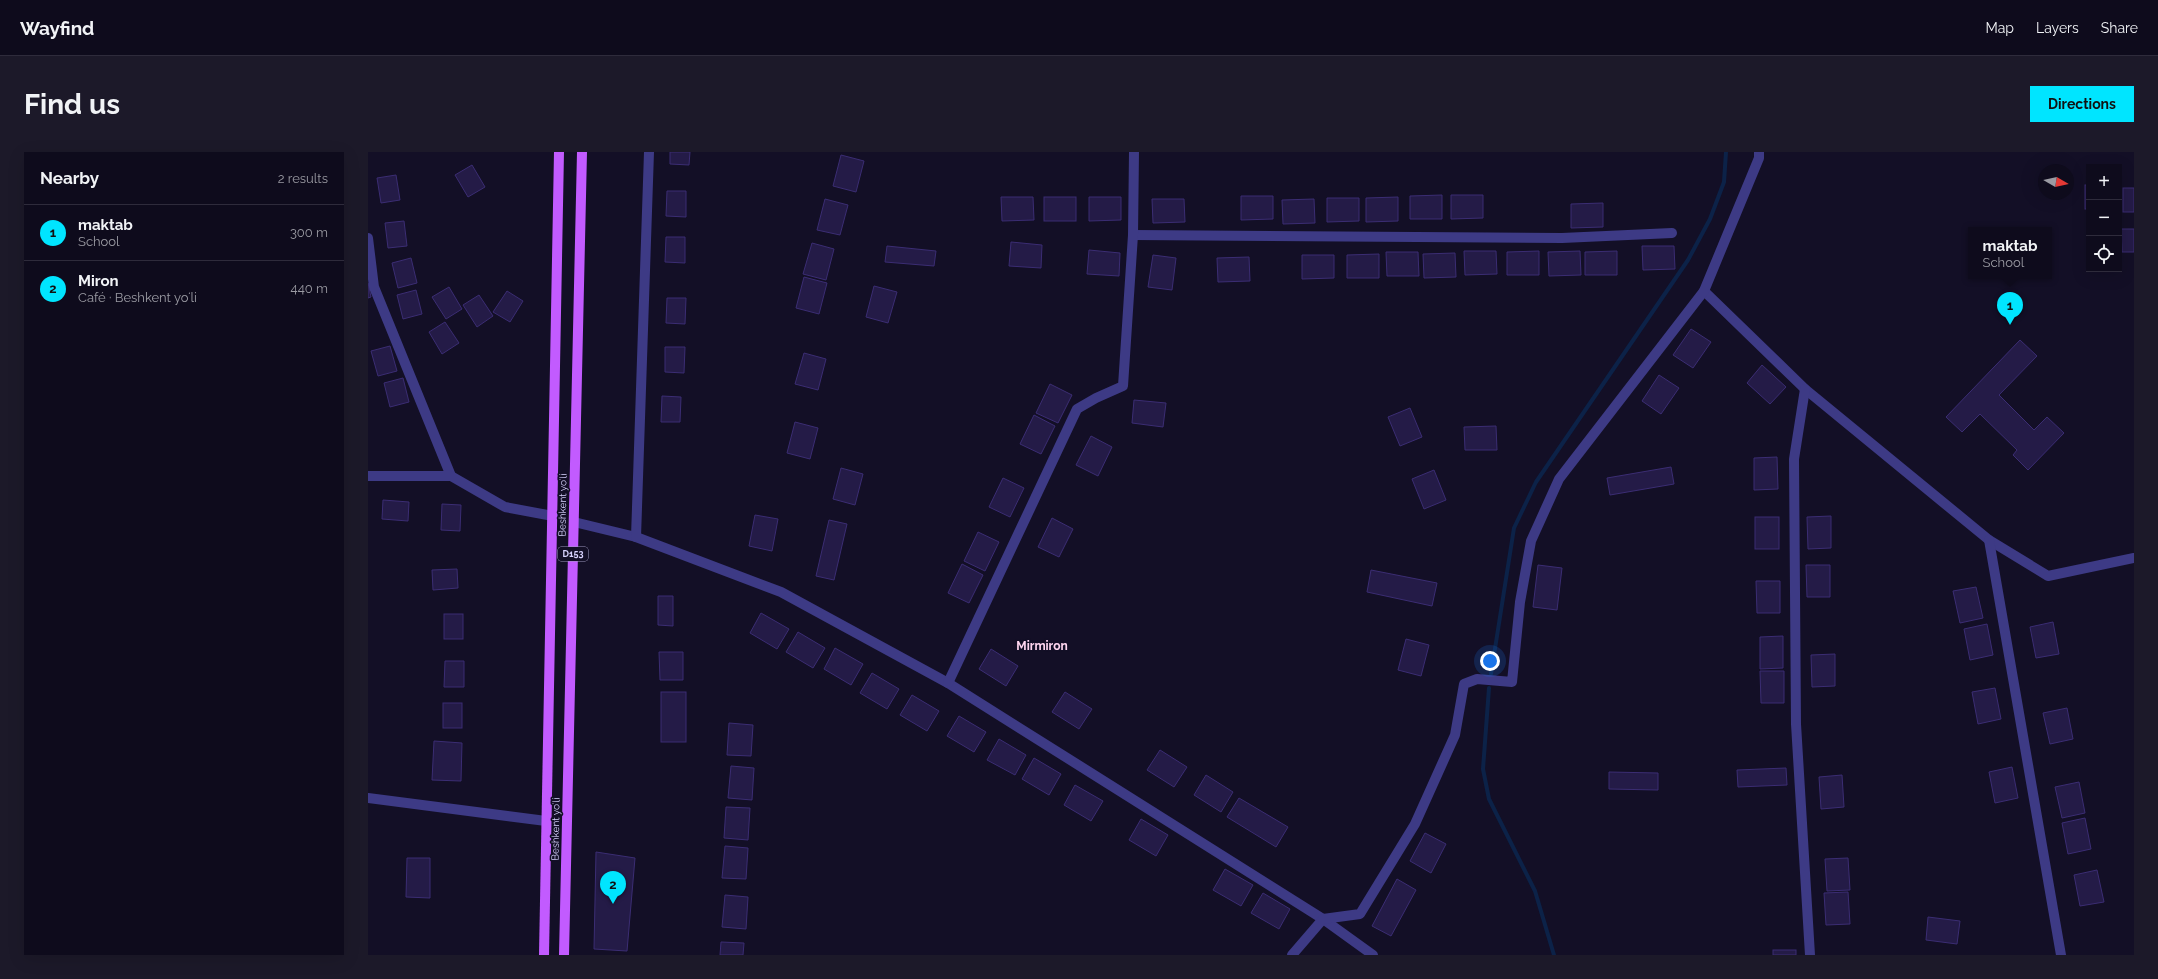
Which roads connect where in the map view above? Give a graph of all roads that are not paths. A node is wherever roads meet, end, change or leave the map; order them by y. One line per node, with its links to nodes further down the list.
1 (559, 152): 13 (main road, Beshkent yoʻli / D153)
2 (582, 152): 14 (main road, Beshkent yoʻli / D153)
3 (649, 152): 15 (street)
4 (1134, 152): 7 (street)
5 (1759, 152): 9 (street)
6 (1672, 233): 7 (street)
7 (1133, 235): 18 (street)
8 (368, 238): 12 (street)
9 (1704, 290): 10 (street); 21 (street)
10 (1805, 389): 16 (street); 26 (street)
11 (368, 476): 12 (street)
12 (451, 476): 13 (street)
13 (552, 516): 20 (main road, Beshkent yoʻli / D153)
14 (574, 522): 15 (street); 23 (main road, Beshkent yoʻli / D153)
15 (636, 537): 18 (street)
16 (1989, 540): 17 (street); 27 (street)
17 (2134, 558)
18 (948, 683): 21 (street)
19 (368, 798): 20 (street)
20 (546, 821): 22 (main road, Beshkent yoʻli / D153)
21 (1323, 919): 24 (street); 25 (street)
22 (544, 955)
23 (564, 955)
24 (1292, 955)
25 (1373, 955)
26 (1810, 955)
27 (2061, 955)

